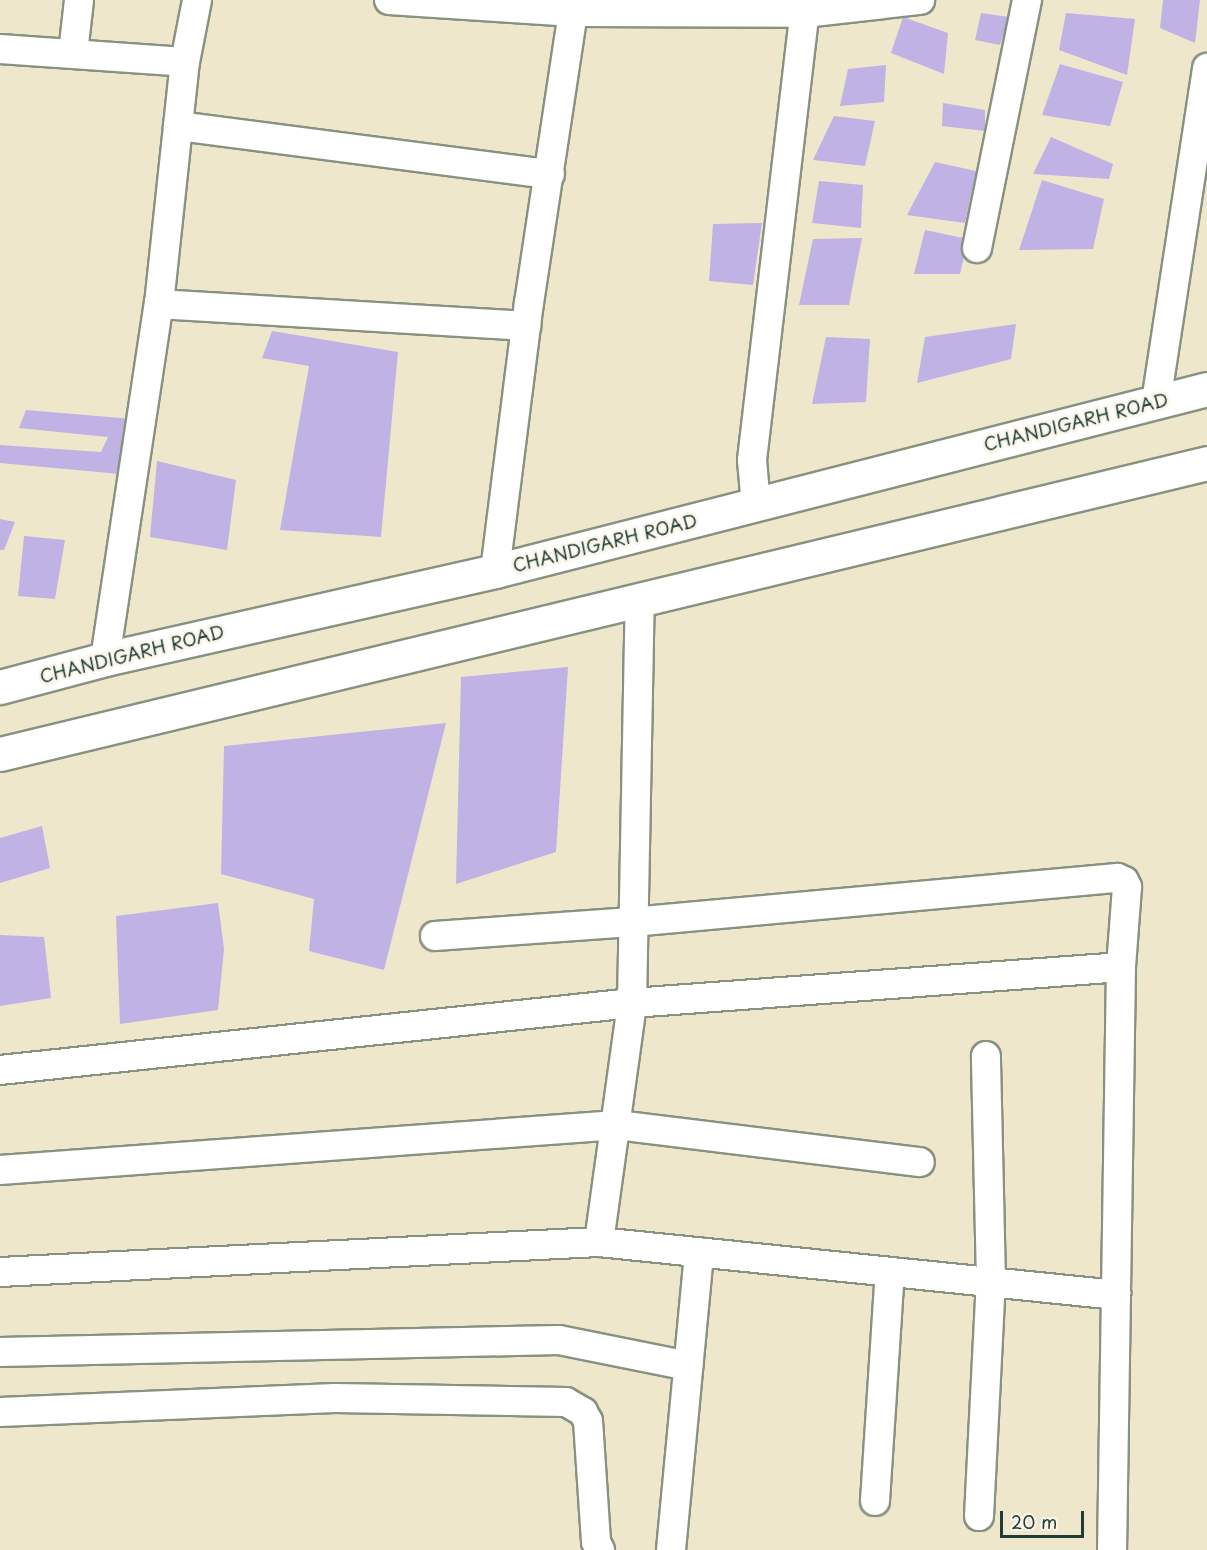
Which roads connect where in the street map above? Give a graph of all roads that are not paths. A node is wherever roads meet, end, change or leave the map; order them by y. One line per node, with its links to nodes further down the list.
1 (79, 0): 9 (street)
2 (197, 0): 10 (street)
3 (403, 0): 6 (street)
4 (920, 0): 7 (street)
5 (1027, 0): 15 (street)
6 (575, 6): 7 (street); 14 (street)
7 (805, 6): 21 (street)
8 (0, 49): 9 (street)
9 (74, 53): 10 (street)
10 (185, 62): 12 (street)
11 (1207, 68): 13 (street)
12 (178, 126): 14 (street); 16 (street)
13 (1202, 154): 19 (street)
14 (550, 174): 17 (street)
15 (977, 248)
16 (159, 304): 17 (street); 24 (street)
17 (526, 326): 22 (street)
18 (1207, 389): 19 (main road, CHANDIGARH ROAD)
19 (1156, 402): 21 (main road, CHANDIGARH ROAD)
20 (1207, 463): 23 (main road)
21 (756, 505): 22 (main road, CHANDIGARH ROAD)
22 (495, 571): 24 (main road, CHANDIGARH ROAD)
23 (640, 599): 26 (main road); 27 (street)
24 (105, 659): 25 (main road, CHANDIGARH ROAD)
25 (0, 687)
26 (0, 754)
27 (632, 922): 28 (street); 29 (street); 30 (street)
28 (435, 936)
29 (1121, 967): 30 (street); 41 (street)
30 (632, 1003): 32 (street); 33 (street)
31 (986, 1056): 40 (street)
32 (0, 1070)
33 (617, 1125): 34 (street); 35 (street); 36 (street)
34 (920, 1161)
35 (0, 1170)
36 (599, 1242): 37 (street); 38 (street)
37 (699, 1252): 39 (street); 43 (street)
38 (0, 1272)
39 (890, 1272): 40 (street); 45 (street)
40 (991, 1281): 41 (street); 46 (street)
41 (1116, 1295): 49 (street)
42 (0, 1352): 43 (street)
43 (688, 1366): 48 (street)
44 (0, 1412): 47 (street)
45 (874, 1501)
46 (979, 1516)
47 (600, 1550)
48 (671, 1550)
49 (1112, 1550)

